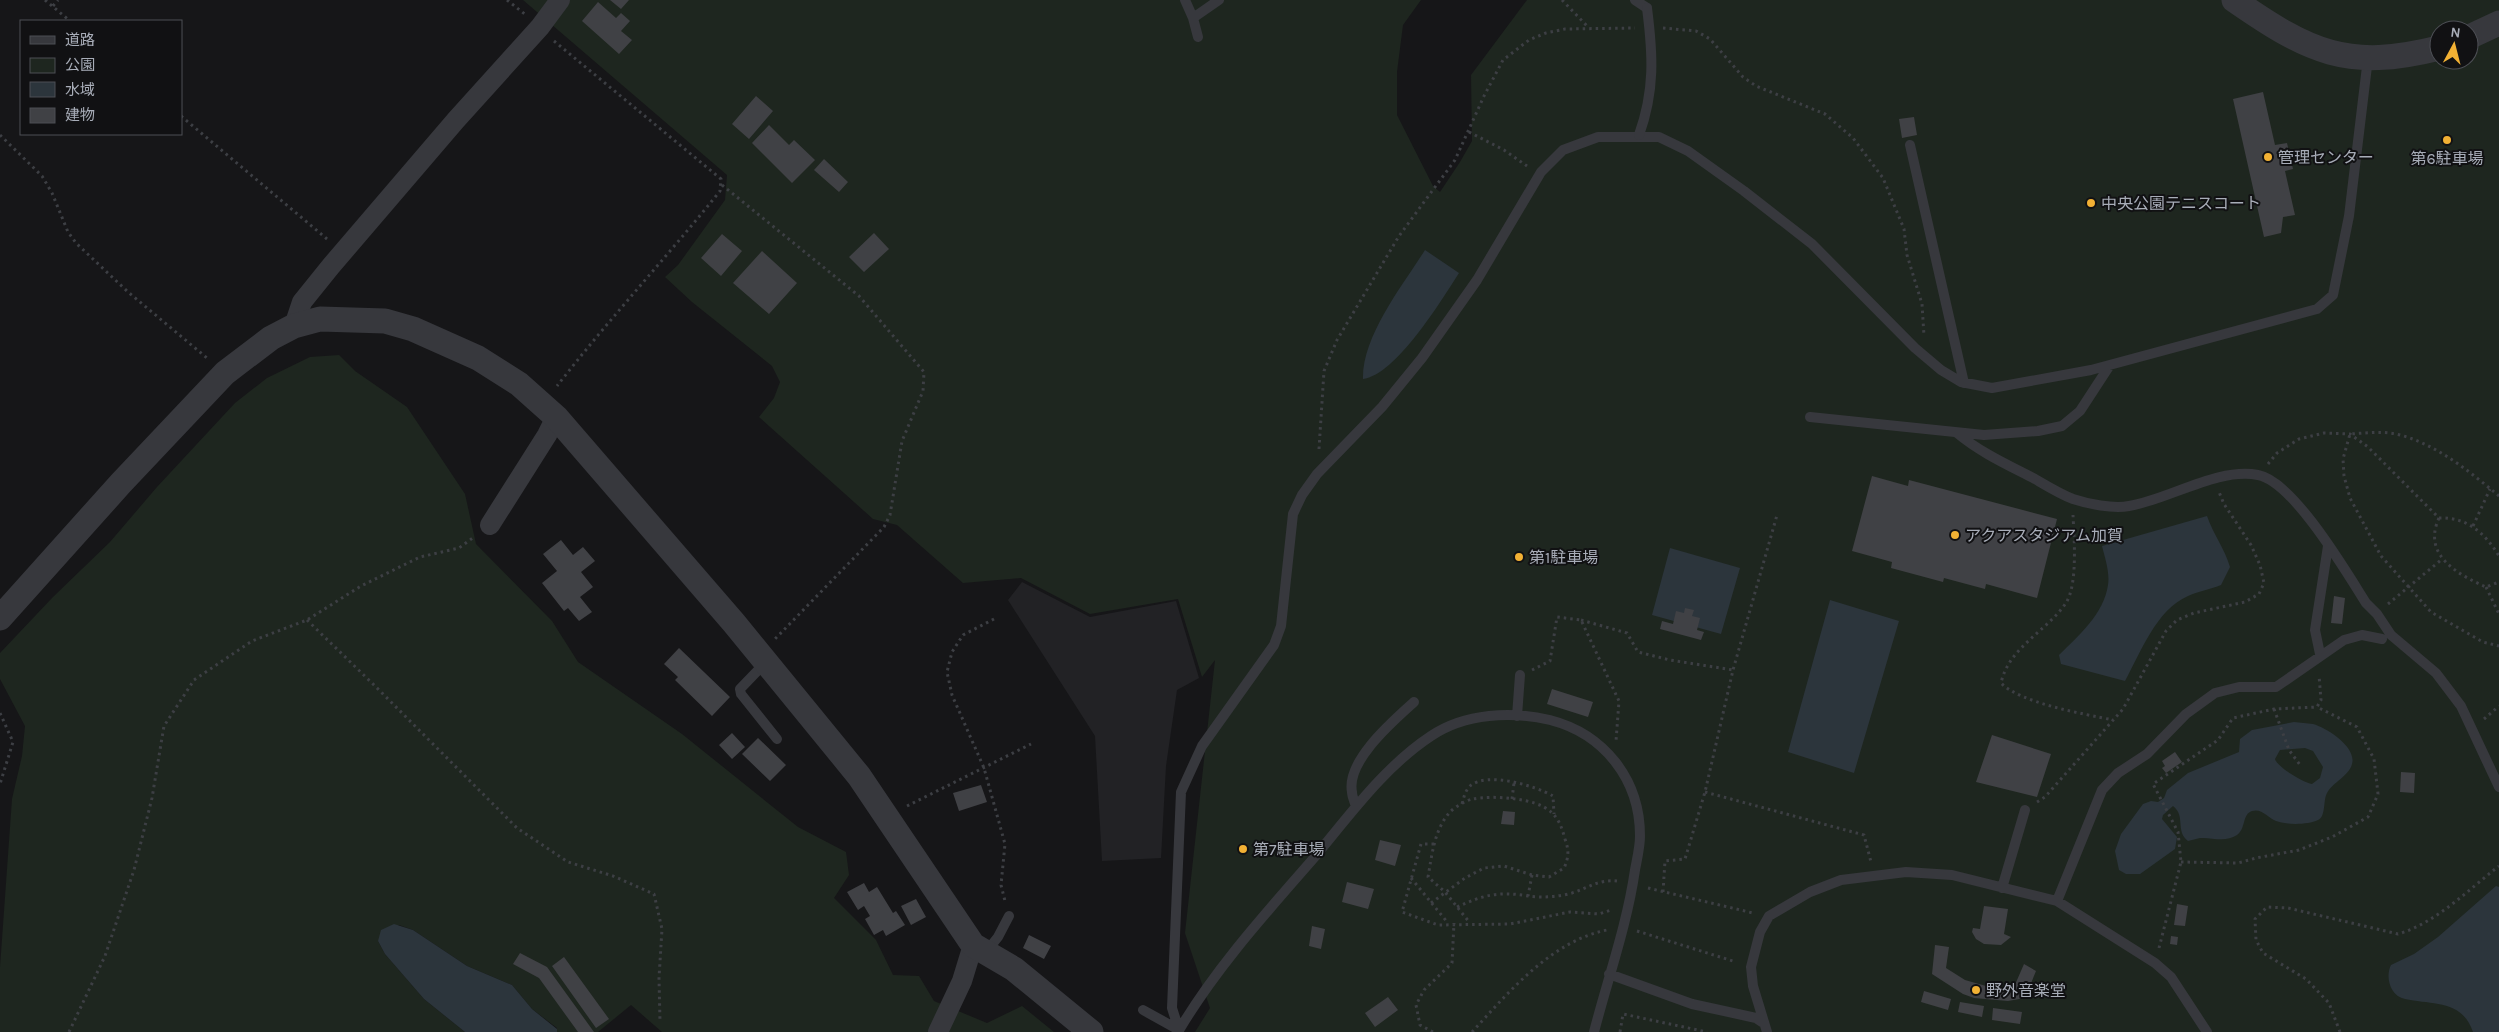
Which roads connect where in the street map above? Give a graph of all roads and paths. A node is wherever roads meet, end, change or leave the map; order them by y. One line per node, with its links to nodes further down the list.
1 (45, 0): 9 (path)
2 (58, 0): 9 (path)
3 (560, 0): 13 (street)
4 (1185, 0): 10 (lane)
5 (1219, 0): 10 (lane)
6 (1562, 0): 16 (path)
7 (1635, 0): 24 (lane, bridge)
8 (2234, 0): 20 (street)
9 (53, 6): 11 (path)
10 (1193, 18): 18 (lane)
11 (69, 20)
12 (2499, 23): 17 (street)
13 (540, 27): 27 (path); 28 (street)
14 (1638, 27): 16 (path)
15 (1654, 27): 30 (path)
16 (1590, 29): 22 (path)
17 (2479, 32)
18 (1198, 37)
19 (2429, 50): 20 (street)
20 (2368, 58): 31 (lane)
21 (182, 117): 28 (path)
22 (1469, 132): 26 (path); 38 (path)
23 (0, 135): 32 (path)
24 (1639, 135): 26 (lane); 30 (lane)
25 (1910, 145): 33 (lane)
26 (1539, 175): 38 (lane)
27 (722, 185): 34 (path); 63 (path)
28 (343, 252): 29 (street)
29 (294, 326): 32 (street); 34 (street)
30 (1923, 354): 33 (lane)
31 (2110, 365): 33 (lane); 36 (lane)
32 (225, 373): 56 (street)
33 (1964, 383)
34 (549, 411): 46 (street); 63 (street)
35 (1810, 417): 36 (lane)
36 (1957, 433): 43 (lane)
37 (2350, 434): 39 (path); 41 (path); 45 (path); 52 (path)
38 (1317, 474): 115 (lane)
39 (2258, 475): 40 (lane); 48 (lane)
40 (2214, 480): 43 (lane); 71 (path)
41 (2490, 489): 42 (path); 47 (path)
42 (2499, 496)
43 (2073, 499): 71 (path)
44 (1777, 515): 64 (path)
45 (2440, 518): 47 (path); 50 (path)
46 (490, 525): 58 (path)
47 (2473, 526): 49 (path)
48 (2328, 546): 54 (lane); 62 (lane)
49 (2499, 556)
50 (2441, 560): 52 (path); 53 (path)
51 (2499, 582): 53 (path)
52 (2407, 587): 54 (path); 61 (path)
53 (2486, 587): 55 (path)
54 (2377, 614): 79 (lane)
55 (2499, 614)
56 (0, 618)
57 (994, 619): 76 (path)
58 (307, 620): 113 (path); 116 (path)
59 (1581, 620): 64 (path); 65 (path); 74 (path)
60 (2382, 638): 62 (lane)
61 (2499, 646)
62 (2319, 656): 67 (path); 98 (lane)
63 (763, 658): 72 (lane); 86 (street)
64 (1733, 670): 80 (path)
65 (1520, 675): 70 (lane)
66 (1414, 702): 83 (lane)
67 (2317, 707): 68 (path); 88 (path)
68 (2274, 709): 75 (path); 88 (path)
69 (0, 712): 78 (path)
70 (1517, 716): 74 (lane); 83 (lane)
71 (2113, 720): 84 (path)
72 (777, 739)
73 (1031, 744): 76 (path)
74 (1615, 759): 93 (lane)
75 (2300, 765)
76 (984, 768): 86 (path); 102 (path)
77 (1514, 783): 81 (path); 82 (path); 85 (path)
78 (0, 784)
79 (2499, 787)
80 (1705, 792): 91 (path); 96 (path)
81 (1512, 800): 82 (path); 85 (path)
82 (1462, 804): 87 (path)
83 (1356, 807): 115 (lane)
84 (2025, 810): 94 (lane)
85 (1554, 814): 90 (path)
86 (886, 816): 108 (street)
87 (1434, 844): 92 (path); 95 (path)
88 (2181, 862): 109 (path)
89 (2499, 866): 126 (path)
90 (1532, 875): 95 (path); 97 (path)
91 (1874, 875): 94 (lane); 103 (lane)
92 (1410, 878): 99 (path); 106 (path)
93 (1633, 884): 96 (path); 97 (path); 100 (lane)
94 (2002, 888): 98 (lane)
95 (1445, 892): 99 (path); 101 (path)
96 (1663, 892): 103 (path)
97 (1528, 896): 101 (path)
98 (2057, 901): 109 (lane)
99 (1431, 903): 106 (path)
100 (1628, 906): 105 (path); 107 (lane)
101 (1457, 907): 105 (path)
102 (1009, 916): 108 (lane)
103 (1769, 916): 110 (lane)
104 (1454, 923): 105 (path); 106 (path); 119 (path)
105 (1470, 923)
106 (1449, 924)
107 (1624, 927): 110 (path); 111 (lane); 120 (path)
108 (980, 948): 117 (street); 118 (street)
109 (2155, 963): 125 (lane)
110 (1751, 966): 114 (lane)
111 (1609, 974): 114 (lane); 121 (lane)
112 (1143, 1010): 115 (lane)
113 (660, 1021)
114 (1762, 1022): 124 (lane)
115 (1178, 1031)
116 (69, 1032)
117 (938, 1032)
118 (1091, 1032)
119 (1433, 1032)
120 (1472, 1032)
121 (1594, 1032)
122 (1620, 1032): 123 (path)
123 (1707, 1032)
124 (1767, 1032)
125 (2207, 1032)
126 (2340, 1032)

